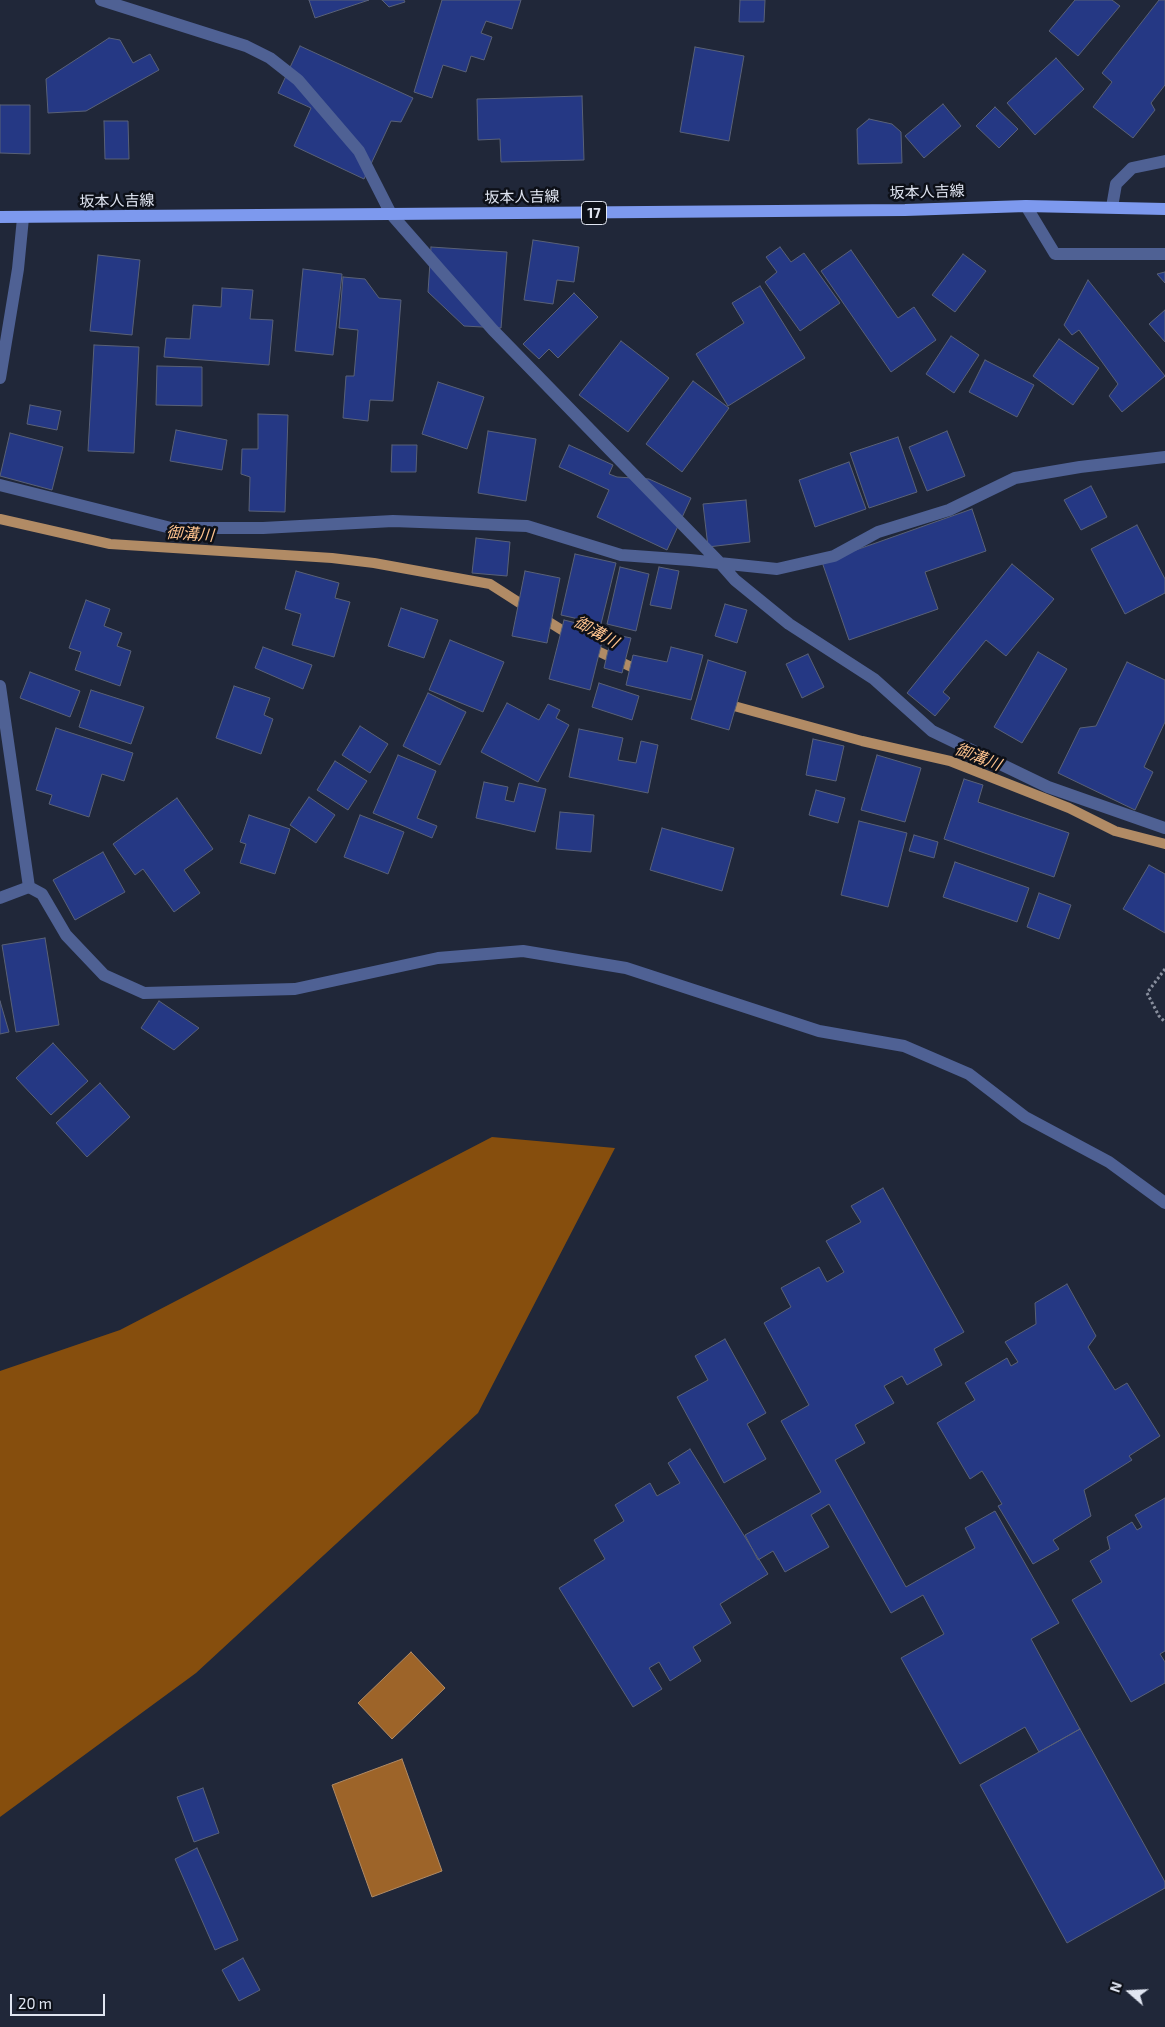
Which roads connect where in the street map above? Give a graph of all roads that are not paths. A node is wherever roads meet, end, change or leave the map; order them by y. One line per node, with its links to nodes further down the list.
1 (102, 0): 6 (street)
2 (1165, 161): 4 (street)
3 (1026, 206): 4 (main road, 坂本人吉線 / 17); 6 (main road, 坂本人吉線 / 17); 9 (street)
4 (1112, 207): 5 (main road, 坂本人吉線 / 17)
5 (1165, 208)
6 (391, 214): 8 (main road, 坂本人吉線 / 17); 13 (street)
7 (0, 217): 8 (main road, 坂本人吉線 / 17)
8 (23, 218): 10 (street)
9 (1165, 254)
10 (0, 378)
11 (1165, 456): 13 (street)
12 (0, 485): 13 (street)
13 (720, 563): 15 (street)
14 (0, 686): 16 (street)
15 (1165, 828)
16 (29, 887): 17 (street); 18 (street)
17 (0, 898)
18 (1165, 1203)

